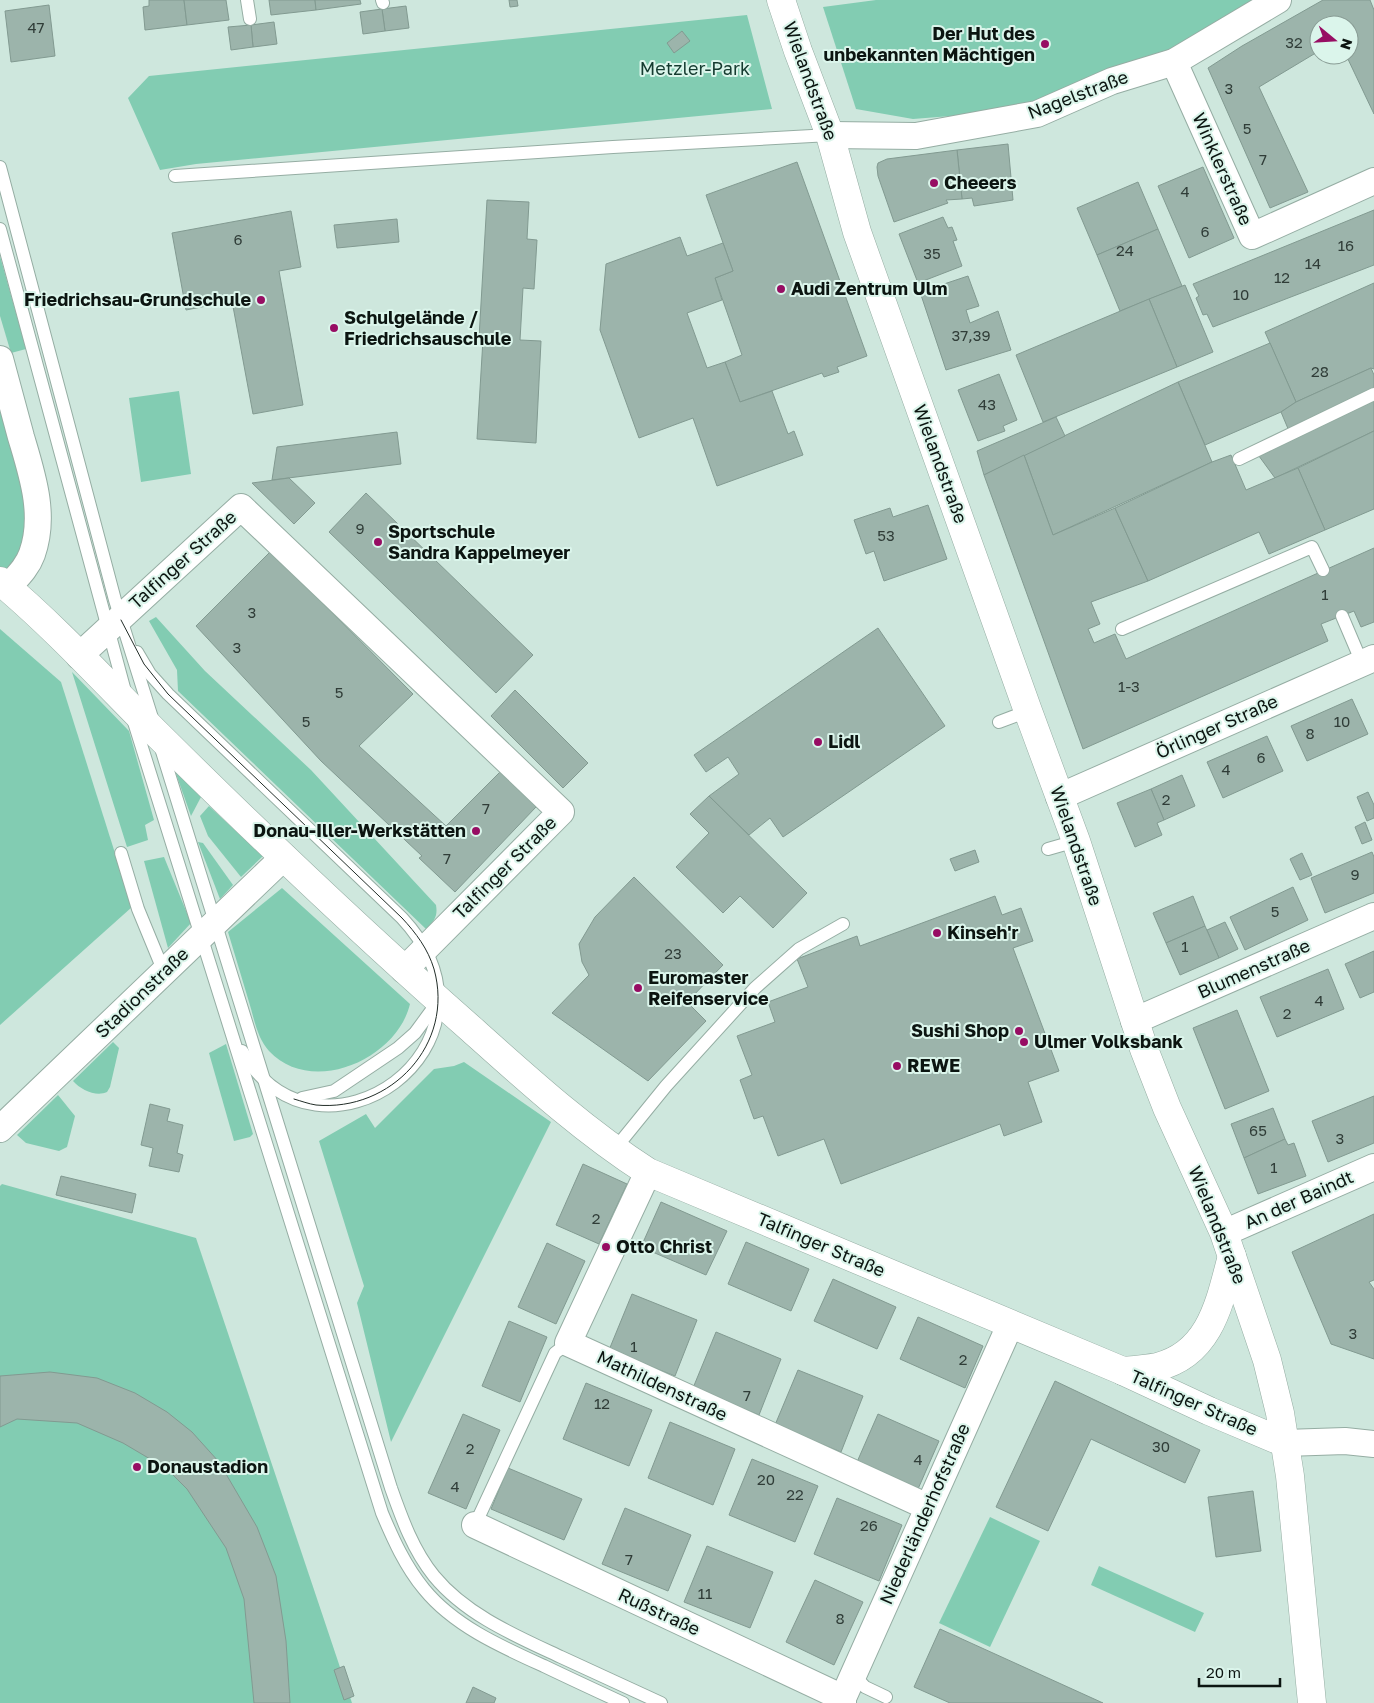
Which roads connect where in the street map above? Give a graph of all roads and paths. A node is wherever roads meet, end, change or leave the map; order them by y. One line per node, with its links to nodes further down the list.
1 (247, 0): 4 (lane)
2 (781, 0): 6 (street, Wielandstraße)
3 (1278, 0): 5 (street, Nagelstraße)
4 (250, 19)
5 (1174, 62): 6 (street, Nagelstraße); 9 (street, Winklerstraße)
6 (830, 135): 8 (lane); 22 (street, Wielandstraße)
7 (0, 167): 17 (lane)
8 (175, 176)
9 (1374, 181)
10 (0, 229): 17 (lane)
11 (0, 359): 15 (street)
12 (1374, 394): 13 (lane)
13 (1239, 459)
14 (1323, 570): 18 (lane)
15 (4, 584): 19 (street)
16 (1342, 616): 20 (lane)
17 (116, 622): 19 (street, Talfinger Straße); 21 (lane); 24 (lane); 33 (lane); 33 (street, Talfinger Straße)
18 (1122, 629)
19 (79, 656): 21 (street, Talfinger Straße)
20 (1368, 660): 25 (street, Örlinger Straße)
21 (130, 706): 24 (street, Talfinger Straße); 32 (lane)
22 (1028, 711): 23 (lane); 25 (street, Wielandstraße)
23 (999, 722)
24 (156, 733): 29 (street, Talfinger Straße); 32 (lane)
25 (1059, 797): 26 (street, Wielandstraße)
26 (1076, 841): 27 (lane); 38 (street, Wielandstraße)
27 (1048, 849)
28 (121, 853): 35 (lane)
29 (284, 857): 32 (street, Stadionstraße); 34 (street, Talfinger Straße)
30 (1374, 916): 38 (street, Blumenstraße)
31 (844, 924): 42 (lane)
32 (208, 930): 35 (street, Stadionstraße); 37 (lane); 39 (lane)
33 (426, 948): 34 (street, Talfinger Straße); 36 (lane)
34 (404, 970): 36 (street, Talfinger Straße)
35 (164, 972): 41 (street, Stadionstraße)
36 (438, 1001): 40 (lane); 40 (lane); 42 (street, Talfinger Straße)
37 (226, 1017): 39 (lane); 56 (lane)
38 (1134, 1021): 45 (street, Wielandstraße)
39 (265, 1082): 40 (lane); 57 (lane)
40 (294, 1099)
41 (0, 1129)
42 (614, 1150): 44 (street, Talfinger Straße)
43 (1374, 1167): 45 (street, An der Baindt)
44 (648, 1172): 46 (street, Talfinger Straße); 47 (street)
45 (1228, 1244): 48 (street); 49 (street, Wielandstraße)
46 (1010, 1325): 48 (street, Talfinger Straße); 51 (street, Niederländerhofstraße)
47 (568, 1343): 51 (street, Mathildenstraße); 52 (lane)
48 (1123, 1371): 49 (street, Talfinger Straße)
49 (1285, 1442): 50 (street); 58 (street, Wielandstraße)
50 (1374, 1444)
51 (928, 1507): 53 (street, Niederländerhofstraße)
52 (475, 1526): 55 (street, Rußstraße)
53 (853, 1674): 54 (lane); 55 (street, Niederländerhofstraße)
54 (886, 1697)
55 (843, 1700)
56 (624, 1703)
57 (661, 1703)
58 (1312, 1703)

